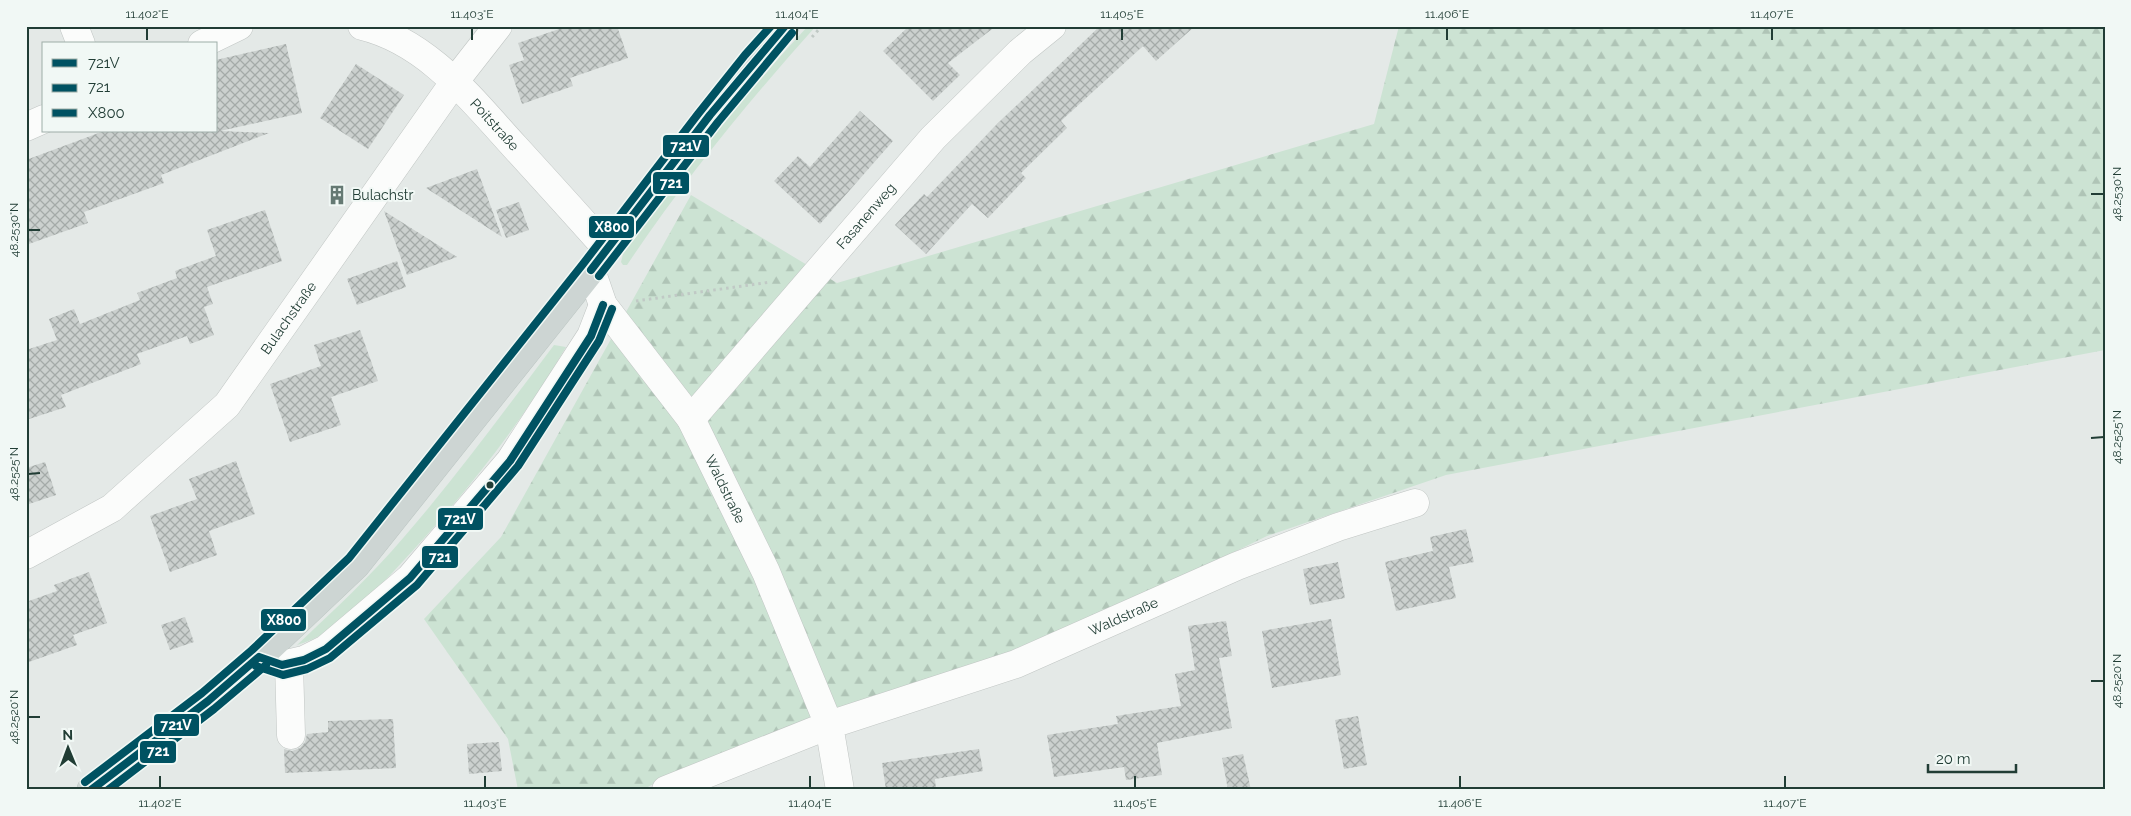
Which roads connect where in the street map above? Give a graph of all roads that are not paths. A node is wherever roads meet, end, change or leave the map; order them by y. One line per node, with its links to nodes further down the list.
1 (74, 26): 7 (street)
2 (239, 26): 8 (street)
3 (362, 26): 9 (street, Poitstraße)
4 (498, 26): 9 (street, Bulachstraße)
5 (785, 26): 12 (main road)
6 (1052, 26): 15 (street, Fasanenweg)
7 (79, 42)
8 (206, 42)
9 (455, 81): 12 (street, Poitstraße); 17 (street, Bulachstraße)
10 (42, 120): 11 (street)
11 (26, 127)
12 (607, 249): 13 (main road)
13 (591, 270): 14 (street, Waldstraße); 18 (main road)
14 (603, 305): 15 (street, Waldstraße); 19 (street)
15 (691, 419): 20 (street, Waldstraße)
16 (1415, 503): 20 (street, Waldstraße)
17 (26, 555)
18 (258, 657): 19 (street); 22 (main road)
19 (288, 664): 21 (street)
20 (829, 725): 23 (street, Waldstraße); 24 (street, Waldstraße)
21 (291, 735)
22 (92, 790)
23 (666, 790)
24 (840, 790)

